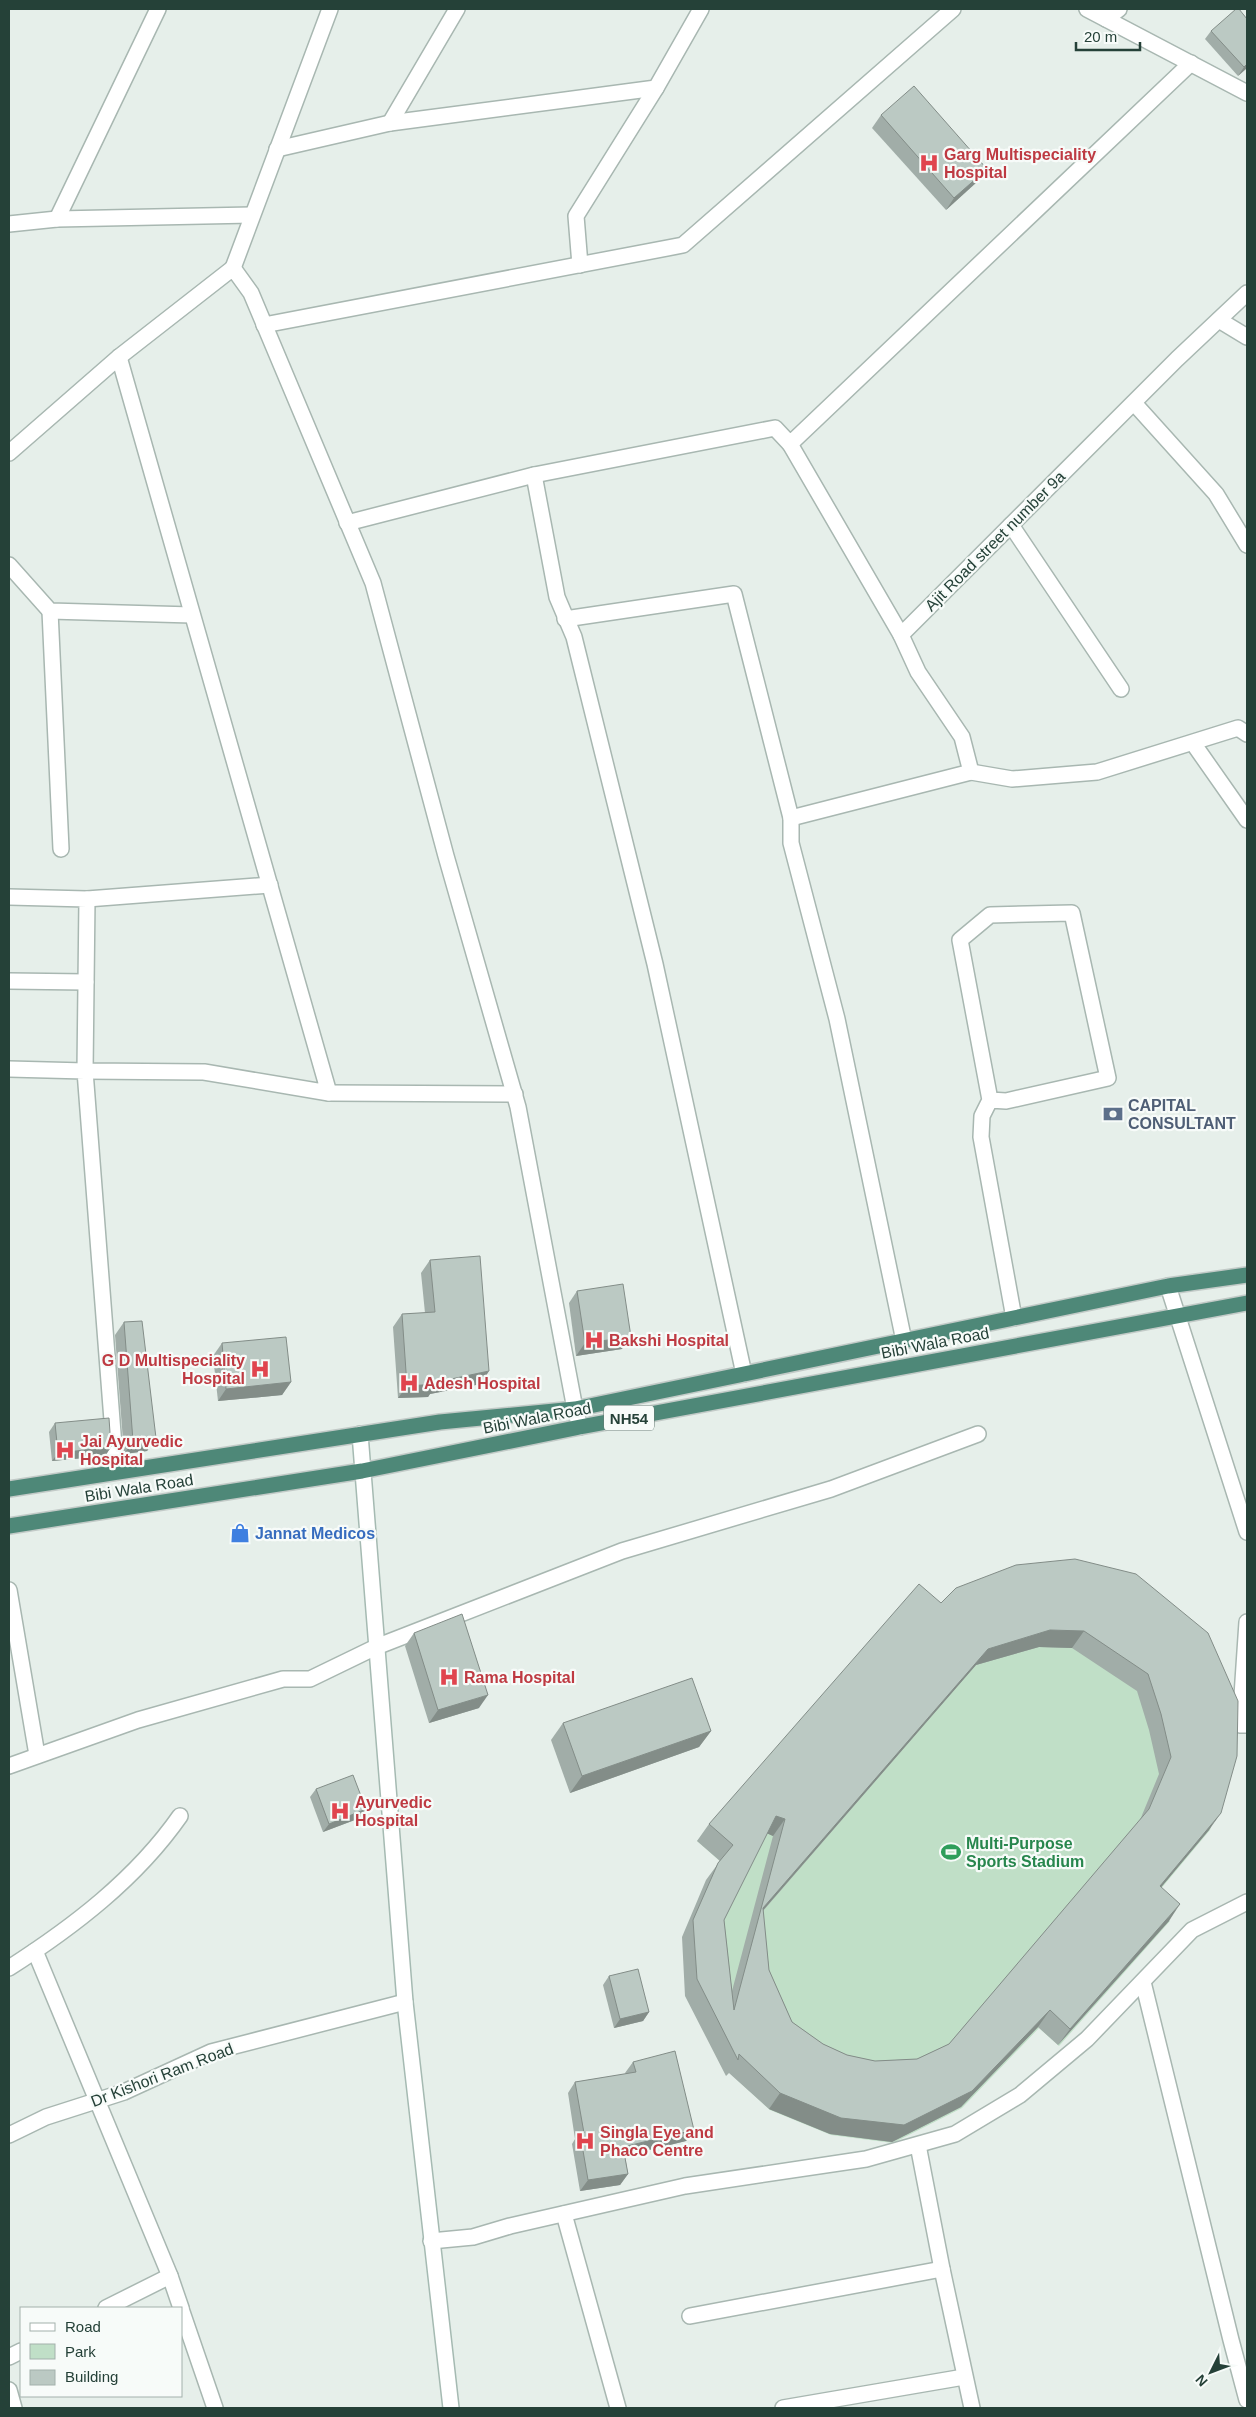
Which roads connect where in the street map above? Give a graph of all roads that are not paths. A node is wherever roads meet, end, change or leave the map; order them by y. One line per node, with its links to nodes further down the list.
1 (158, 9): 15 (street)
2 (330, 9): 13 (street)
3 (457, 9): 12 (street)
4 (701, 9): 10 (street)
5 (953, 9): 17 (street)
6 (1087, 9): 8 (street)
7 (1119, 9): 8 (street)
8 (1106, 19): 9 (street)
9 (1191, 63): 11 (street); 25 (street)
10 (656, 88): 12 (street); 17 (street)
11 (1247, 93)
12 (390, 123): 13 (street)
13 (278, 149): 14 (street)
14 (252, 216): 15 (street); 18 (street)
15 (57, 219): 16 (street)
16 (9, 224)
17 (580, 265): 21 (street)
18 (233, 268): 21 (street); 23 (street)
19 (1247, 293): 20 (street, Ajit Road street number 9a)
20 (1219, 320): 22 (street); 24 (street, Ajit Road street number 9a)
21 (264, 325): 28 (street)
22 (1247, 337)
23 (119, 357): 26 (street); 33 (street)
24 (1134, 403): 29 (street, Ajit Road street number 9a); 30 (street)
25 (790, 444): 27 (street); 35 (street)
26 (9, 453)
27 (534, 475): 28 (street); 34 (street)
28 (348, 523): 51 (street)
29 (1011, 525): 35 (street, Ajit Road street number 9a); 36 (street)
30 (1247, 545)
31 (9, 565): 32 (street)
32 (50, 611): 33 (street); 42 (street)
33 (192, 614): 43 (street)
34 (565, 619): 40 (street); 59 (street)
35 (901, 635): 39 (street)
36 (1121, 688)
37 (1247, 734): 38 (street)
38 (1193, 743): 39 (street); 41 (street)
39 (971, 772): 40 (street)
40 (791, 818): 58 (street)
41 (1247, 820)
42 (61, 849)
43 (270, 885): 45 (street); 50 (street)
44 (9, 897): 45 (street)
45 (87, 899): 47 (street)
46 (9, 980): 47 (street)
47 (86, 982): 49 (street)
48 (9, 1069): 49 (street)
49 (85, 1071): 50 (street); 65 (street)
50 (329, 1093): 51 (street)
51 (515, 1094): 60 (street)
52 (990, 1100): 52 (street); 57 (street)
53 (1247, 1275): 54 (highway, NH54)
54 (1168, 1286): 56 (street); 57 (highway, NH54)
55 (1247, 1302): 56 (highway, Bibi Wala Road / NH54)
56 (1179, 1315): 61 (highway, Bibi Wala Road / NH54); 68 (street)
57 (1014, 1318): 58 (highway, NH54)
58 (904, 1341): 59 (highway, NH54)
59 (744, 1374): 60 (highway, NH54)
60 (575, 1409): 61 (street); 62 (highway, NH54)
61 (580, 1427): 64 (highway, Bibi Wala Road / NH54)
62 (360, 1434): 64 (street); 65 (highway, NH54)
63 (978, 1434): 71 (street)
64 (362, 1471): 67 (highway, Bibi Wala Road / NH54); 71 (street)
65 (116, 1472): 66 (highway, NH54)
66 (9, 1489)
67 (9, 1526)
68 (1247, 1532)
69 (9, 1590): 73 (street)
70 (1247, 1622): 72 (street)
71 (376, 1646): 73 (street); 80 (street)
72 (1247, 1725)
73 (37, 1755): 74 (street)
74 (9, 1766)
75 (180, 1816): 77 (street)
76 (1247, 1902): 79 (street)
77 (35, 1951): 78 (street); 81 (street)
78 (9, 1968)
79 (1144, 1982): 83 (street); 96 (street)
80 (405, 2002): 81 (street, Dr Kishori Ram Road); 85 (street)
81 (97, 2100): 82 (street, Dr Kishori Ram Road); 87 (street)
82 (9, 2135)
83 (918, 2145): 84 (street); 86 (street)
84 (564, 2214): 85 (street); 100 (street)
85 (431, 2241): 99 (street)
86 (942, 2269): 91 (street); 94 (street)
87 (170, 2276): 88 (street); 89 (street)
88 (108, 2307)
89 (180, 2307)
90 (182, 2312): 98 (street)
91 (690, 2316)
92 (20, 2352): 93 (street)
93 (9, 2358)
94 (964, 2377): 101 (street); 102 (street)
95 (9, 2390): 97 (street)
96 (1247, 2400)
97 (14, 2408)
98 (215, 2408)
99 (451, 2408)
100 (618, 2408)
101 (783, 2408)
102 (972, 2408)

